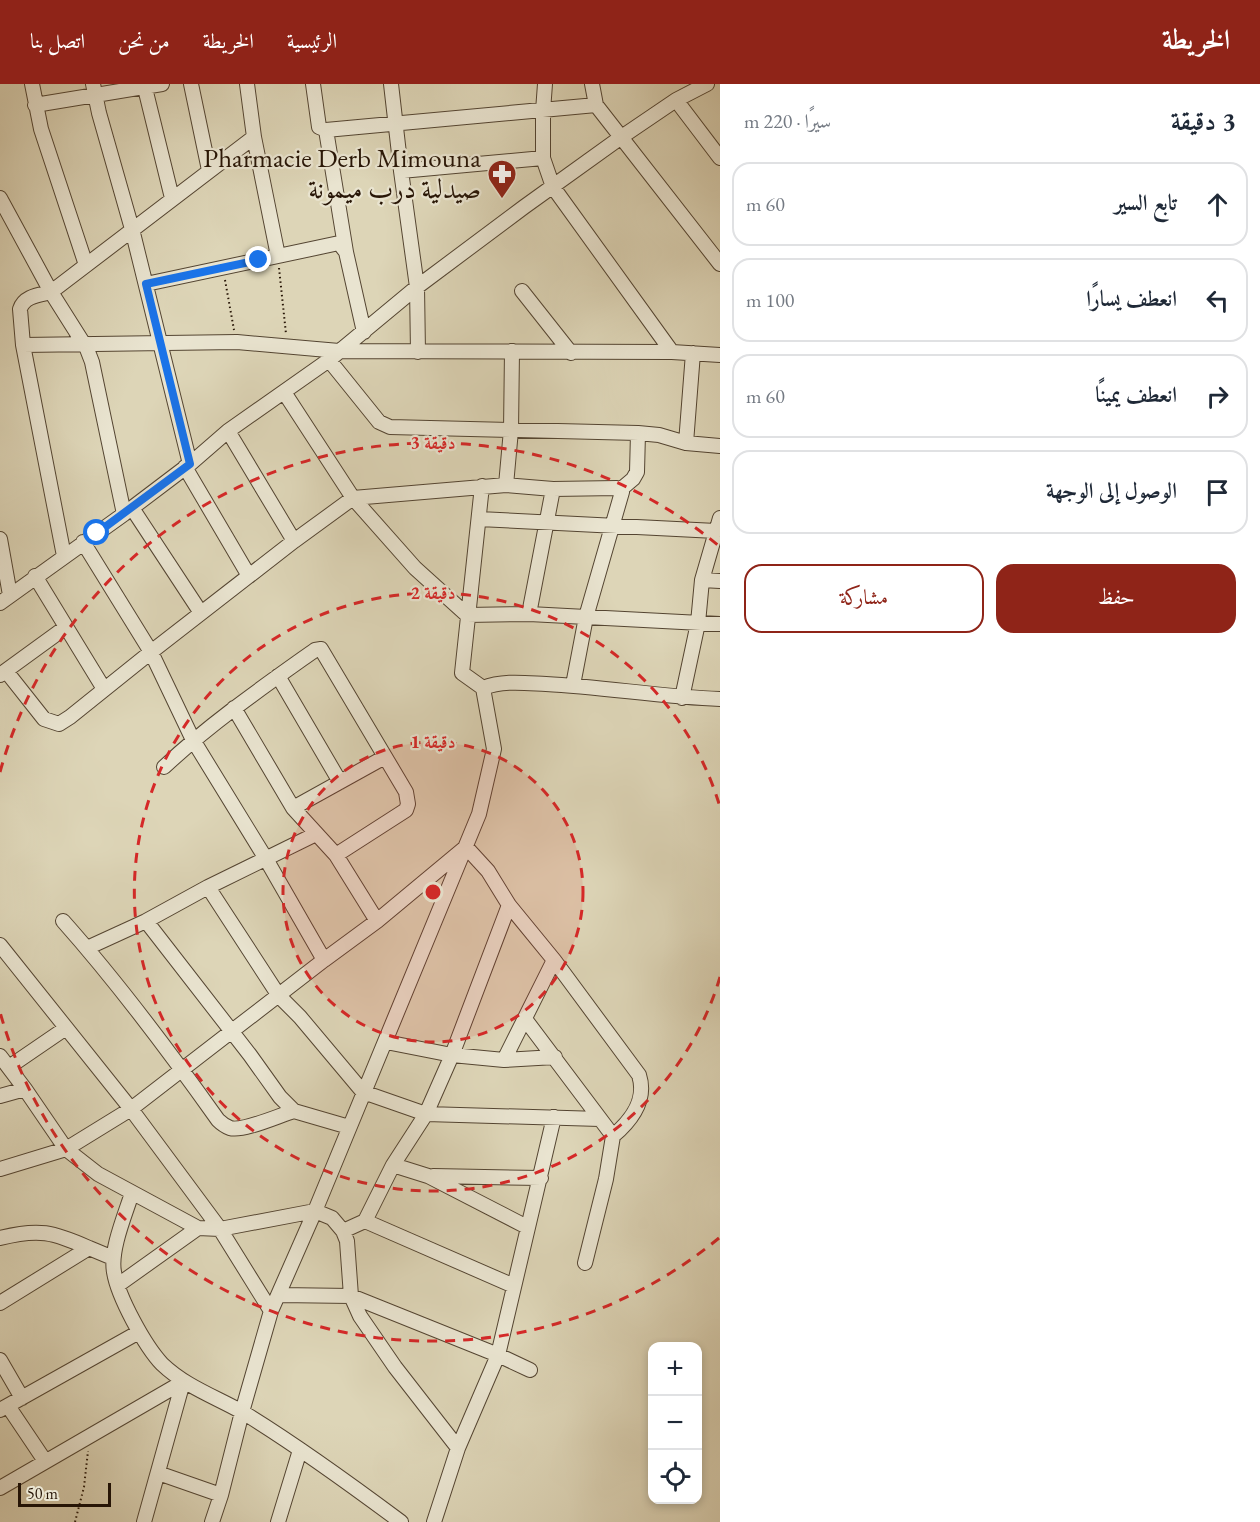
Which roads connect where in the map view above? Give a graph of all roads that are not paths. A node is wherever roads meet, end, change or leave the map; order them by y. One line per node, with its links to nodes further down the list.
1 (32, 84): 13 (street)
2 (162, 84): 10 (street)
3 (191, 84): 22 (street)
4 (247, 84): 18 (street)
5 (313, 84): 17 (street)
6 (392, 84): 16 (street)
7 (545, 84): 15 (street)
8 (592, 84): 14 (street)
9 (707, 84): 12 (street)
10 (145, 85): 11 (street); 26 (street)
11 (95, 90): 13 (street); 27 (street)
12 (676, 100): 19 (street); 21 (street)
13 (35, 105): 31 (street)
14 (596, 105): 15 (street); 19 (street)
15 (543, 111): 16 (street); 20 (street)
16 (395, 123): 17 (street); 23 (street)
17 (326, 130): 28 (street)
18 (254, 137): 22 (street); 29 (street)
19 (620, 138): 24 (street); 30 (street)
20 (543, 158): 23 (street); 24 (street)
21 (720, 158)
22 (209, 170): 26 (street)
23 (401, 171): 33 (street)
24 (553, 187): 33 (street); 42 (street)
25 (0, 198): 35 (street)
26 (172, 198): 27 (street)
27 (132, 229): 31 (street); 32 (street)
28 (346, 252): 29 (street); 36 (street)
29 (278, 256): 32 (street)
30 (720, 264)
31 (86, 265): 35 (street)
32 (146, 284): 38 (street)
33 (417, 287): 36 (street); 41 (street)
34 (522, 291): 43 (street)
35 (51, 292): 37 (street); 39 (street)
36 (364, 332): 46 (street)
37 (81, 343): 38 (street); 39 (street); 59 (street)
38 (161, 343): 46 (street); 53 (street)
39 (23, 345): 67 (street)
40 (512, 351): 41 (street); 43 (street); 48 (street)
41 (418, 352): 46 (street)
42 (672, 352): 43 (street); 44 (street)
43 (571, 353)
44 (693, 353): 45 (street); 51 (street)
45 (720, 355)
46 (334, 356): 47 (street); 48 (street)
47 (284, 392): 49 (street); 58 (street)
48 (512, 430): 50 (street); 54 (street)
49 (228, 431): 53 (street); 65 (street)
50 (638, 433): 51 (street); 57 (street)
51 (686, 443): 52 (street)
52 (720, 446)
53 (187, 466): 59 (street); 69 (street)
54 (506, 485): 55 (street); 56 (street)
55 (482, 486): 58 (street); 60 (street)
56 (553, 489): 57 (street); 61 (street)
57 (620, 489): 63 (street)
58 (353, 498): 65 (street); 75 (street)
59 (128, 511): 66 (street); 73 (street)
60 (479, 519): 61 (street); 75 (street)
61 (548, 523): 63 (street); 74 (street)
62 (718, 525): 63 (street); 70 (street)
63 (612, 527): 76 (street)
64 (0, 539): 72 (street)
65 (294, 541): 69 (street)
66 (83, 542): 67 (street); 80 (street)
67 (64, 556): 68 (street)
68 (36, 576): 72 (street); 79 (street)
69 (249, 576): 73 (street)
70 (702, 580): 71 (street); 77 (street)
71 (720, 581)
72 (5, 599)
73 (201, 613): 80 (street)
74 (529, 614): 75 (street); 76 (street)
75 (467, 615): 84 (street)
76 (586, 617): 77 (street); 83 (street)
77 (698, 623): 78 (street); 86 (street)
78 (720, 624)
79 (66, 627): 81 (street); 85 (street)
80 (151, 652): 85 (street); 89 (street)
81 (3, 673): 85 (street)
82 (278, 676): 88 (street); 90 (street); 92 (street)
83 (573, 685): 84 (street); 86 (street)
84 (483, 687): 95 (street)
85 (104, 689)
86 (682, 698): 87 (street)
87 (720, 699)
88 (234, 708): 89 (street); 93 (street)
89 (193, 740): 91 (street); 97 (street)
90 (385, 757): 92 (street); 96 (street)
91 (164, 767)
92 (340, 782): 93 (street)
93 (293, 808): 94 (street)
94 (316, 834): 96 (street); 97 (street)
95 (466, 847): 99 (street); 102 (street); 111 (street)
96 (336, 855): 102 (street)
97 (266, 859): 98 (street); 105 (street)
98 (208, 887): 101 (street); 107 (street)
99 (509, 905): 106 (street); 112 (street)
100 (63, 921): 104 (street)
101 (146, 921): 104 (street); 110 (street)
102 (377, 921): 105 (street)
103 (0, 945): 109 (street)
104 (87, 948): 116 (street)
105 (324, 960): 107 (street)
106 (554, 960): 108 (street); 126 (street)
107 (279, 996): 110 (street); 118 (street)
108 (525, 1019): 113 (street); 114 (street)
109 (66, 1028): 115 (street); 120 (street)
110 (230, 1032): 116 (street); 121 (street)
111 (386, 1042): 112 (street); 118 (street)
112 (452, 1055): 114 (street); 122 (street)
113 (555, 1057): 114 (street); 124 (street)
114 (504, 1060)
115 (4, 1062): 117 (street)
116 (182, 1070): 120 (street); 121 (street)
117 (25, 1089): 119 (street); 127 (street)
118 (363, 1092): 122 (street); 125 (street)
119 (0, 1096)
120 (130, 1109): 127 (street); 137 (street)
121 (294, 1111): 125 (street)
122 (426, 1114): 123 (street); 128 (street)
123 (554, 1118): 124 (street); 131 (street)
124 (600, 1119): 126 (street)
125 (349, 1127): 133 (street)
126 (613, 1136): 142 (street)
127 (66, 1149): 129 (street); 132 (street)
128 (393, 1165): 130 (street); 134 (street)
129 (0, 1168)
130 (428, 1176): 131 (street); 135 (street)
131 (541, 1178): 135 (street)
132 (132, 1193): 136 (street); 141 (street)
133 (315, 1211): 137 (street); 138 (street); 145 (street)
134 (365, 1221): 138 (street); 144 (street)
135 (527, 1227): 144 (street)
136 (198, 1228): 137 (street); 143 (street)
137 (220, 1229): 148 (street)
138 (343, 1231): 146 (street)
139 (0, 1238): 140 (street)
140 (89, 1248): 141 (street); 147 (street)
141 (113, 1258): 143 (street)
142 (585, 1263)
143 (118, 1285): 149 (street)
144 (514, 1286): 150 (street)
145 (280, 1295): 146 (street); 148 (street)
146 (351, 1296): 150 (street); 157 (street)
147 (0, 1303)
148 (271, 1311): 156 (street)
149 (139, 1332): 153 (street); 154 (street)
150 (498, 1355): 152 (street); 157 (street)
151 (0, 1360): 154 (street)
152 (530, 1370)
153 (183, 1382): 156 (street); 159 (street); 160 (street)
154 (22, 1398): 155 (street)
155 (4, 1408): 159 (street)
156 (242, 1412): 158 (street); 162 (street)
157 (458, 1448): 167 (street)
158 (300, 1450): 165 (street); 166 (street)
159 (45, 1461): 161 (street)
160 (158, 1473): 162 (street); 163 (street)
161 (0, 1488)
162 (221, 1495): 164 (street)
163 (144, 1522)
164 (212, 1522)
165 (278, 1522)
166 (401, 1522)
167 (434, 1522)

